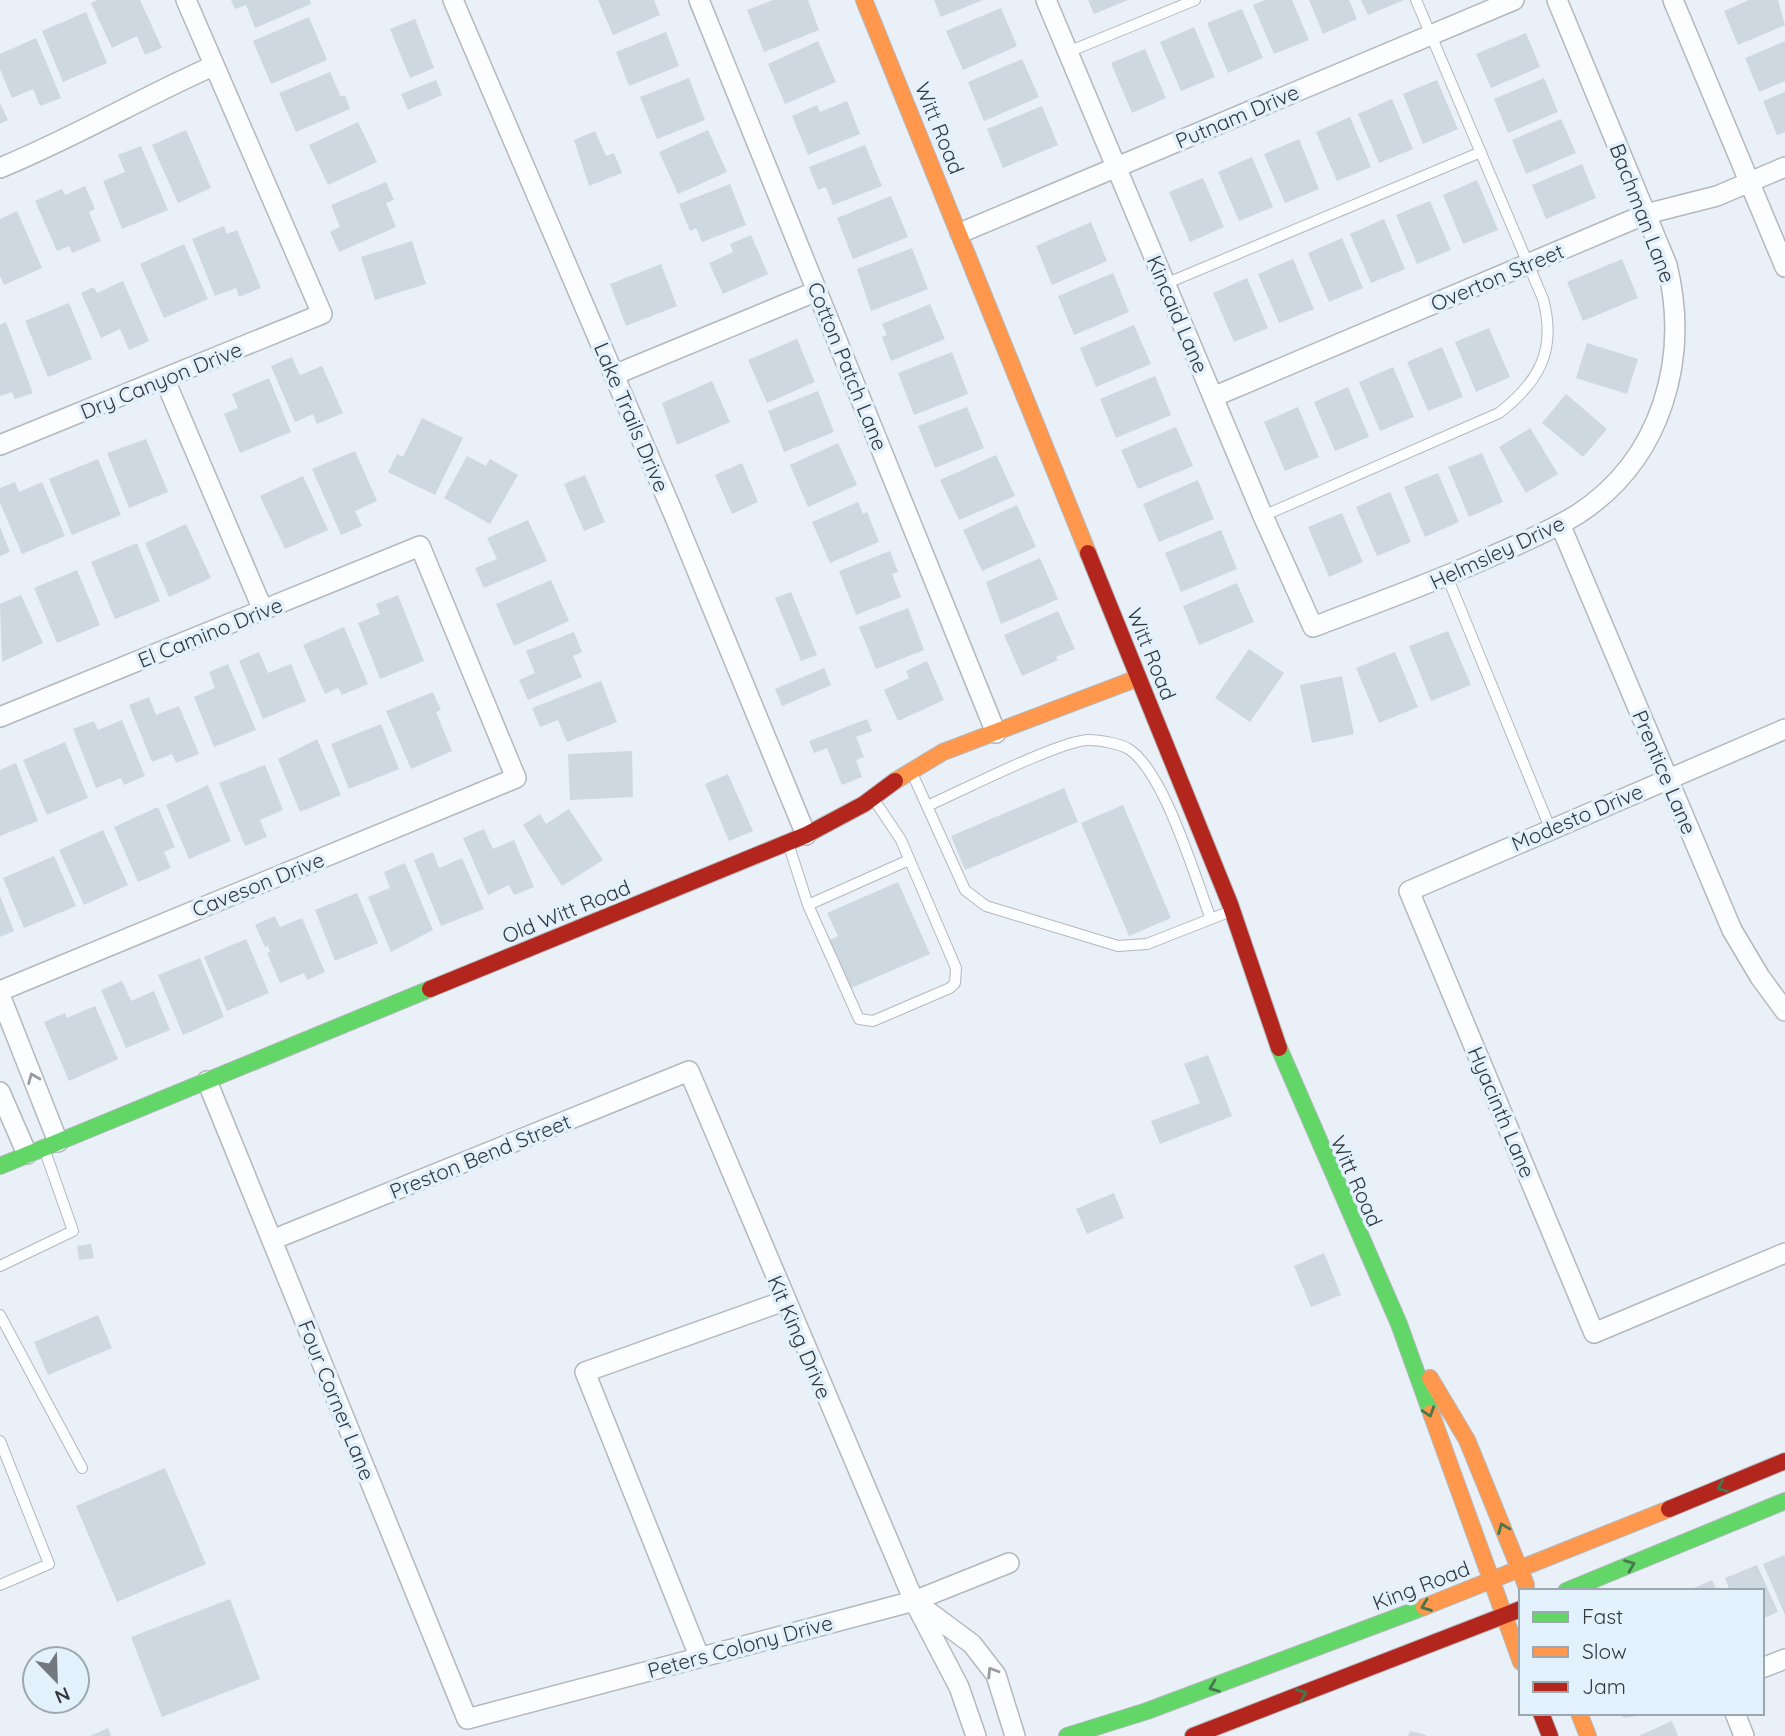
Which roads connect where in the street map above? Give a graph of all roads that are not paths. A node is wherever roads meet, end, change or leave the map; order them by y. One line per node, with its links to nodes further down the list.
1 (186, 0): 13 (street)
2 (453, 0): 25 (street, Lake Trails Drive)
3 (699, 0): 24 (street, Cotton Patch Lane)
4 (864, 0): 20 (street, Witt Road)
5 (1046, 0): 12 (street, Kincaid Lane)
6 (1195, 0): 12 (lane)
7 (1416, 0): 11 (lane)
8 (1514, 0): 11 (street, Putnam Drive)
9 (1557, 0): 19 (street, Bachman Lane)
10 (1673, 0): 18 (street)
11 (1431, 35): 14 (lane); 15 (street, Putnam Drive)
12 (1068, 52): 15 (street, Kincaid Lane)
13 (213, 66): 17 (street); 26 (street, Dry Canyon Drive)
14 (1481, 152): 21 (lane); 23 (lane)
15 (1116, 167): 20 (street, Putnam Drive); 23 (street, Kincaid Lane)
16 (1785, 167): 18 (street, Overton Street)
17 (0, 168)
18 (1749, 182): 19 (street, Overton Street); 22 (street)
19 (1646, 214): 21 (street, Overton Street); 28 (street, Bachman Lane)
20 (960, 233): 35 (street, Witt Road)
21 (1529, 264): 27 (street, Overton Street); 30 (lane)
22 (1785, 267)
23 (1165, 284): 27 (street, Kincaid Lane)
24 (817, 291): 25 (street); 38 (street, Cotton Patch Lane)
25 (614, 375): 45 (street, Lake Trails Drive)
26 (164, 378): 29 (street, Dry Canyon Drive); 33 (street)
27 (1213, 397): 30 (street, Kincaid Lane)
28 (1651, 433): 31 (street, Helmsley Drive)
29 (0, 445)
30 (1263, 516): 34 (street, Kincaid Lane)
31 (1560, 524): 32 (street, Helmsley Drive); 41 (street, Prentice Lane)
32 (1447, 576): 34 (street, Helmsley Drive); 44 (lane)
33 (263, 610): 36 (street, El Camino Drive); 40 (street, El Camino Drive)
34 (1313, 627)
35 (1138, 677): 38 (street, Old Witt Road); 49 (street, Witt Road)
36 (0, 717)
37 (1785, 729): 41 (street, Modesto Drive)
38 (996, 733): 39 (street, Old Witt Road)
39 (910, 770): 42 (street, Old Witt Road); 43 (lane)
40 (516, 778): 51 (street, Caveson Drive)
41 (1668, 779): 44 (street, Modesto Drive); 52 (street, Prentice Lane)
42 (873, 798): 45 (street, Old Witt Road); 46 (lane)
43 (927, 806): 50 (lane); 50 (lane)
44 (1550, 828): 47 (street, Modesto Drive)
45 (797, 839): 48 (lane); 54 (street, Old Witt Road)
46 (909, 860): 48 (lane); 48 (lane)
47 (1409, 891): 59 (street, Hyacinth Lane)
48 (808, 905)
49 (1232, 911): 50 (lane); 63 (street, Witt Road)
50 (1211, 919)
51 (0, 993): 56 (street, one-way to 51)
52 (1785, 1011)
53 (689, 1071): 58 (street, Preston Bend Street); 61 (street, Kit King Drive)
54 (207, 1081): 56 (street, Old Witt Road); 58 (street, Four Corner Lane)
55 (0, 1091): 56 (street)
56 (43, 1148): 57 (street, Old Witt Road); 60 (lane)
57 (0, 1166)
58 (272, 1240): 84 (street, Four Corner Lane)
59 (1785, 1253)
60 (0, 1266)
61 (785, 1301): 74 (street, Kit King Drive); 77 (street)
62 (0, 1315): 66 (lane)
63 (1399, 1324): 69 (street, Witt Road, one-way to 63); 70 (street, Witt Road, one-way to 70)
64 (0, 1441): 71 (lane)
65 (1785, 1461): 69 (street, King Road, one-way to 69)
66 (82, 1468)
67 (1785, 1501): 73 (street, one-way to 67)
68 (1009, 1563): 74 (street, Peters Colony Drive)
69 (1520, 1570): 70 (street, King Road); 72 (street, Witt Road)
70 (1490, 1581): 76 (street, Witt Road); 87 (street, King Road, one-way to 87)
71 (0, 1585)
72 (1528, 1589)
73 (1571, 1589)
74 (915, 1601): 77 (street, Peters Colony Drive); 85 (street, Kit King Drive); 86 (street, Kit King Drive, one-way to 74)
75 (1519, 1610): 76 (street)
76 (1502, 1616): 78 (street, Witt Road); 88 (street, one-way to 76)
77 (699, 1656): 84 (street, Peters Colony Drive)
78 (1519, 1657)
79 (1785, 1658): 80 (street)
80 (1764, 1667)
81 (1542, 1715): 89 (street)
82 (1580, 1715): 90 (street)
83 (1736, 1715): 91 (street)
84 (467, 1719)
85 (976, 1736)
86 (1015, 1736)
87 (1068, 1736)
88 (1193, 1736)
89 (1550, 1736)
90 (1588, 1736)
91 (1744, 1736)

